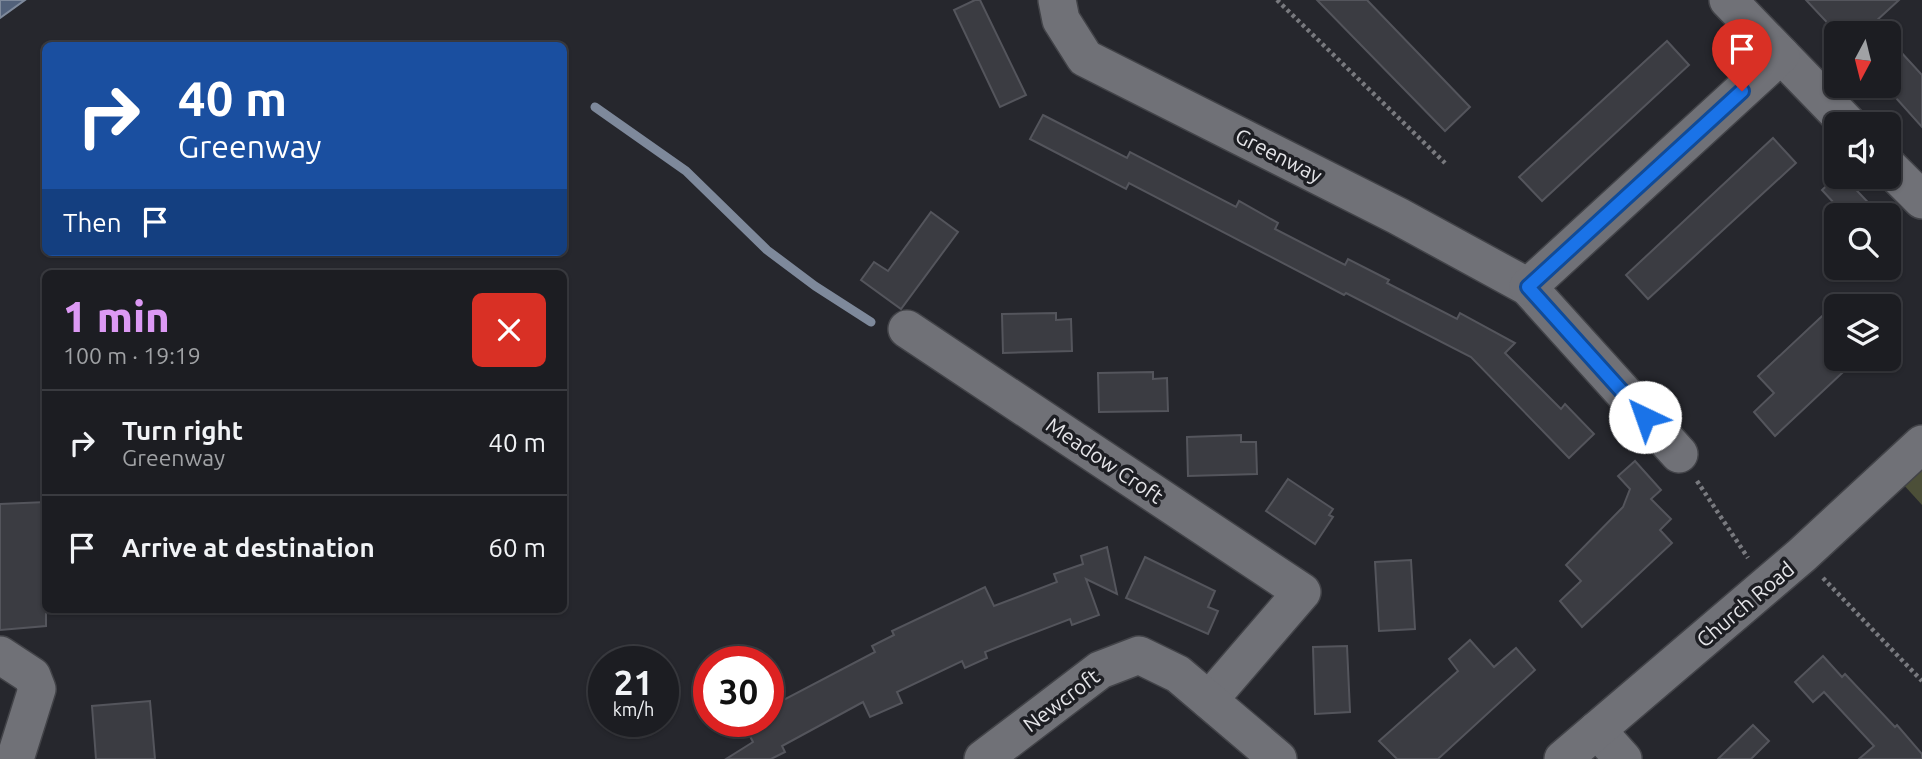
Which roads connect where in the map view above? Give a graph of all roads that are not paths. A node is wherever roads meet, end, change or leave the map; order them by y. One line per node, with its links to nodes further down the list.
1 (1057, 0): 7 (street, Greenway)
2 (1728, 0): 3 (street)
3 (1781, 55): 4 (street); 7 (street)
4 (1836, 112)
5 (1901, 179): 6 (street)
6 (1922, 200)
7 (1528, 287): 10 (street, Greenway)
8 (907, 329): 12 (street, Meadow Croft)
9 (1922, 444): 13 (street, Church Road)
10 (1678, 454)
11 (0, 655): 14 (street)
12 (1209, 700): 15 (street, Newcroft); 16 (street, Newcroft)
13 (1597, 730): 17 (street, Church Road); 18 (street)
14 (16, 759)
15 (982, 759)
16 (1278, 759)
17 (1563, 759)
18 (1623, 759)

